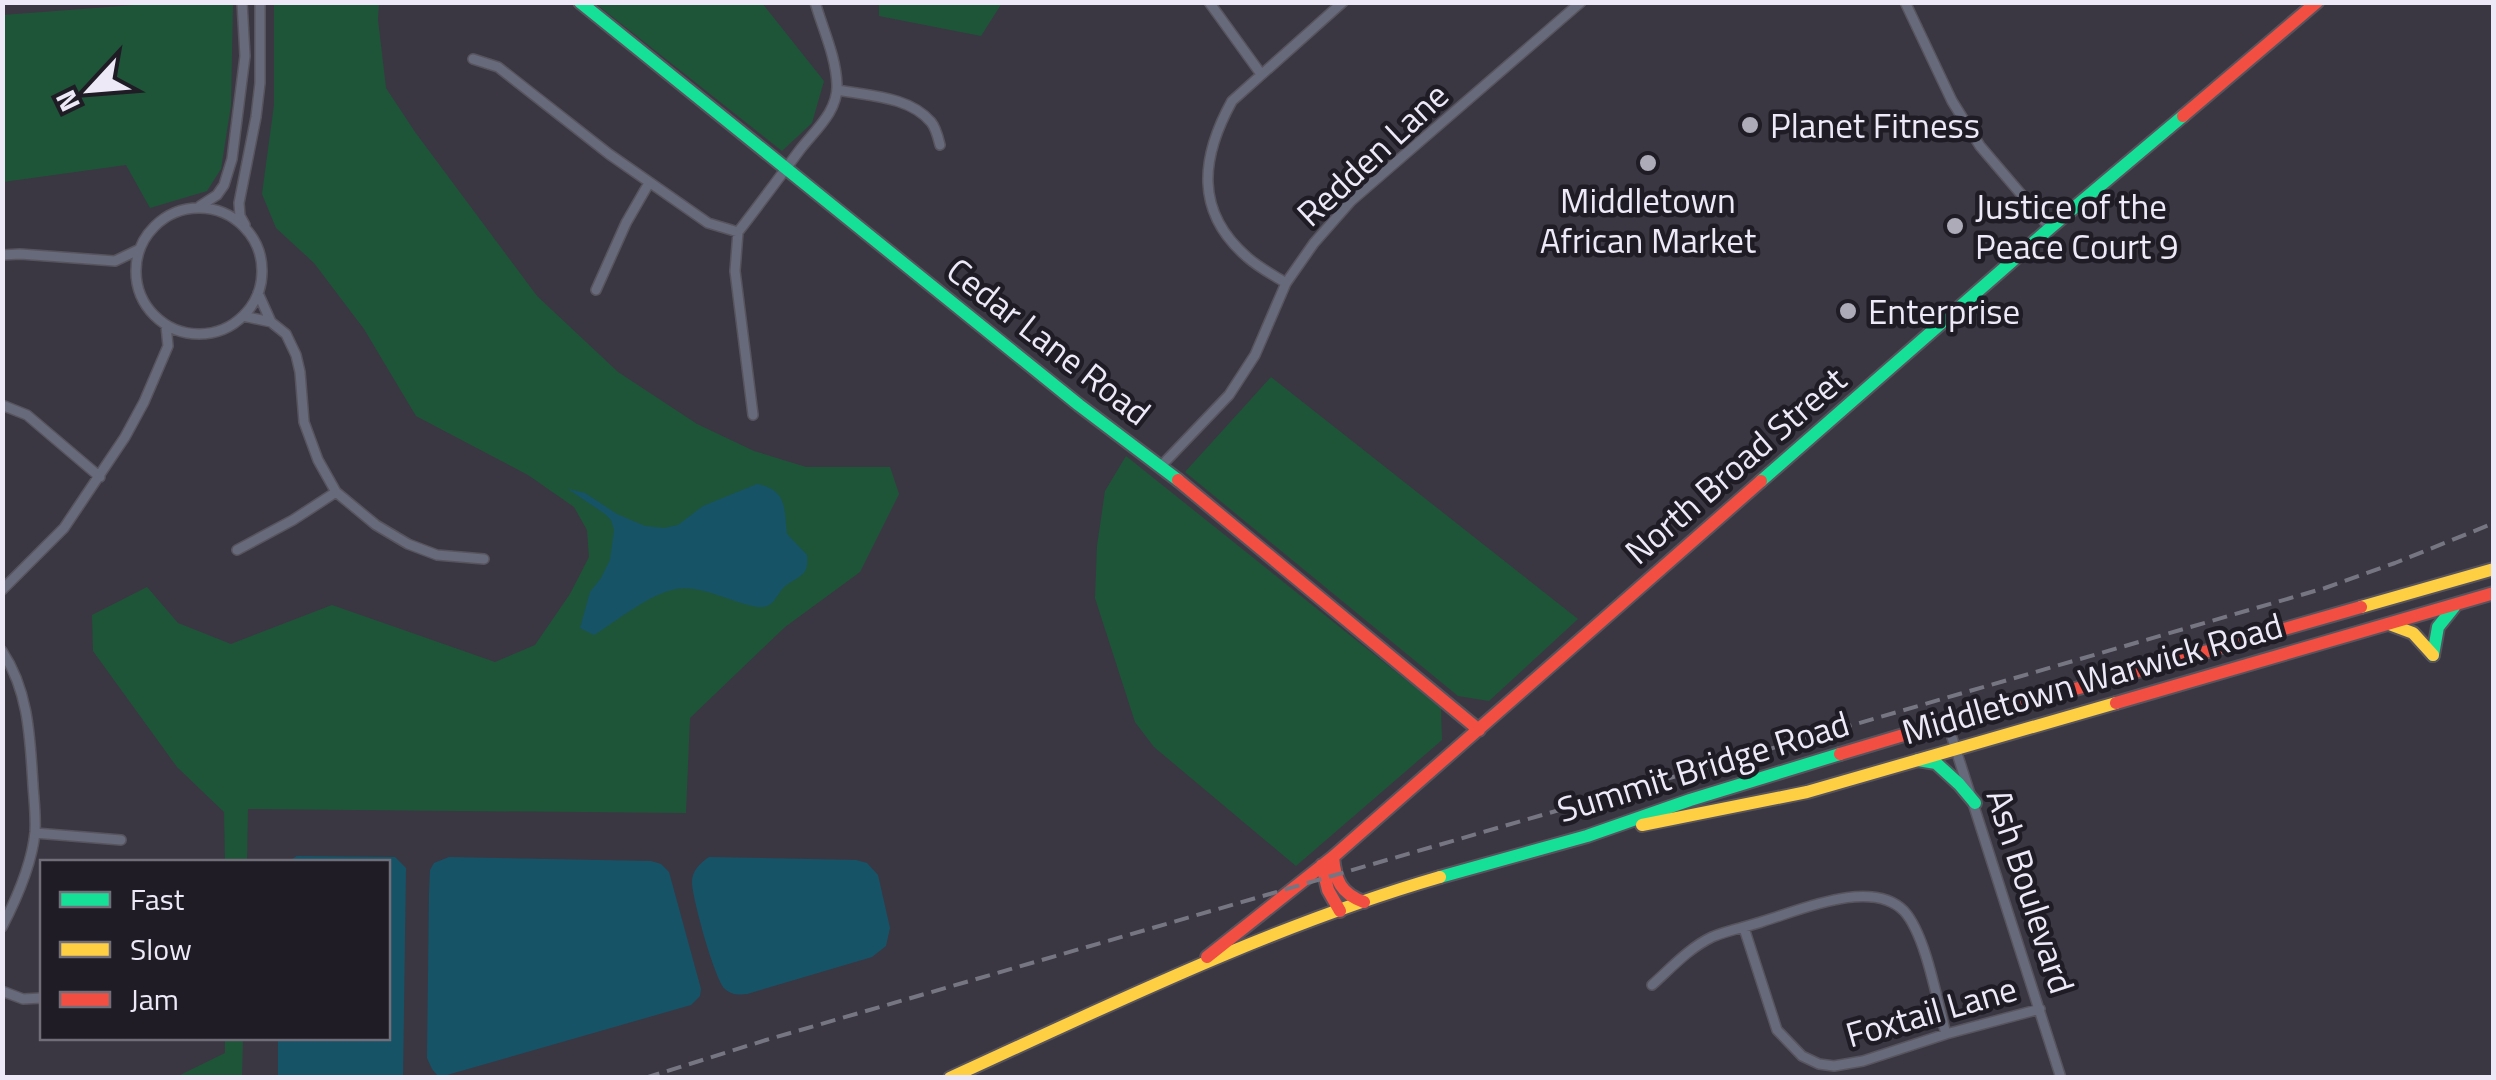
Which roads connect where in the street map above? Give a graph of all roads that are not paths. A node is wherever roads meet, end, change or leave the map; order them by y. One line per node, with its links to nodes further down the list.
1 (242, 2): 16 (street)
2 (260, 2): 18 (street)
3 (580, 2): 14 (main road, Cedar Lane Road)
4 (815, 2): 12 (street)
5 (1209, 2): 11 (street)
6 (1344, 2): 11 (street)
7 (1582, 2): 24 (street, Redden Lane)
8 (1905, 2): 17 (street)
9 (2317, 2): 17 (main road, North Broad Street)
10 (473, 59): 15 (street)
11 (1261, 74): 24 (street)
12 (838, 90): 13 (street); 14 (street)
13 (940, 145)
14 (788, 170): 19 (street); 34 (main road, Cedar Lane Road)
15 (649, 183): 19 (street); 25 (street)
16 (194, 208): 18 (street); 20 (street)
17 (2050, 228): 46 (main road, North Broad Street)
18 (248, 232): 26 (street)
19 (738, 232): 33 (street)
20 (140, 249): 22 (street); 23 (street)
21 (2, 255): 22 (street)
22 (115, 261): 23 (street)
23 (136, 276): 29 (street)
24 (1286, 283): 34 (street, Redden Lane)
25 (596, 290)
26 (258, 293): 27 (street); 28 (street)
27 (243, 316): 28 (street); 30 (street)
28 (271, 322): 36 (street)
29 (166, 325): 30 (street); 31 (street)
30 (190, 334): 31 (street)
31 (168, 346): 35 (street)
32 (2, 406): 35 (street)
33 (754, 415)
34 (1162, 466): 46 (main road, Cedar Lane Road)
35 (100, 477): 40 (street)
36 (336, 492): 37 (street); 38 (street)
37 (237, 550)
38 (484, 560)
39 (2494, 568): 45 (main road, Summit Bridge Road)
40 (2, 590)
41 (2494, 593): 42 (main road, Middletown Warwick Road)
42 (2457, 604): 43 (main road, Middletown Warwick Road); 43 (main road)
43 (2388, 624): 47 (main road, Middletown Warwick Road)
44 (2, 651): 50 (street)
45 (1947, 722): 47 (street, Ash Boulevard); 51 (main road, Summit Bridge Road)
46 (1479, 730): 53 (main road, North Broad Street)
47 (1957, 748): 48 (main road, Middletown Warwick Road); 49 (street, Ash Boulevard)
48 (1918, 760): 49 (main road); 51 (main road, Middletown Warwick Road)
49 (1974, 803): 62 (street, Ash Boulevard)
50 (35, 833): 52 (street); 56 (street)
51 (1587, 836): 54 (main road, Summit Bridge Road)
52 (121, 840)
53 (1327, 861): 54 (main road); 55 (main road); 58 (main road, North Broad Street)
54 (1364, 902): 55 (main road, Summit Bridge Road)
55 (1340, 910): 58 (main road, Summit Bridge Road)
56 (2, 926)
57 (1744, 928): 59 (street); 63 (street, Foxtail Lane); 63 (street)
58 (1190, 970): 64 (main road, Summit Bridge Road)
59 (1652, 985)
60 (2, 992): 61 (street)
61 (40, 998)
62 (2040, 1009): 63 (street, Foxtail Lane); 65 (street, Ash Boulevard)
63 (1946, 1034)
64 (950, 1078)
65 (2061, 1078)

